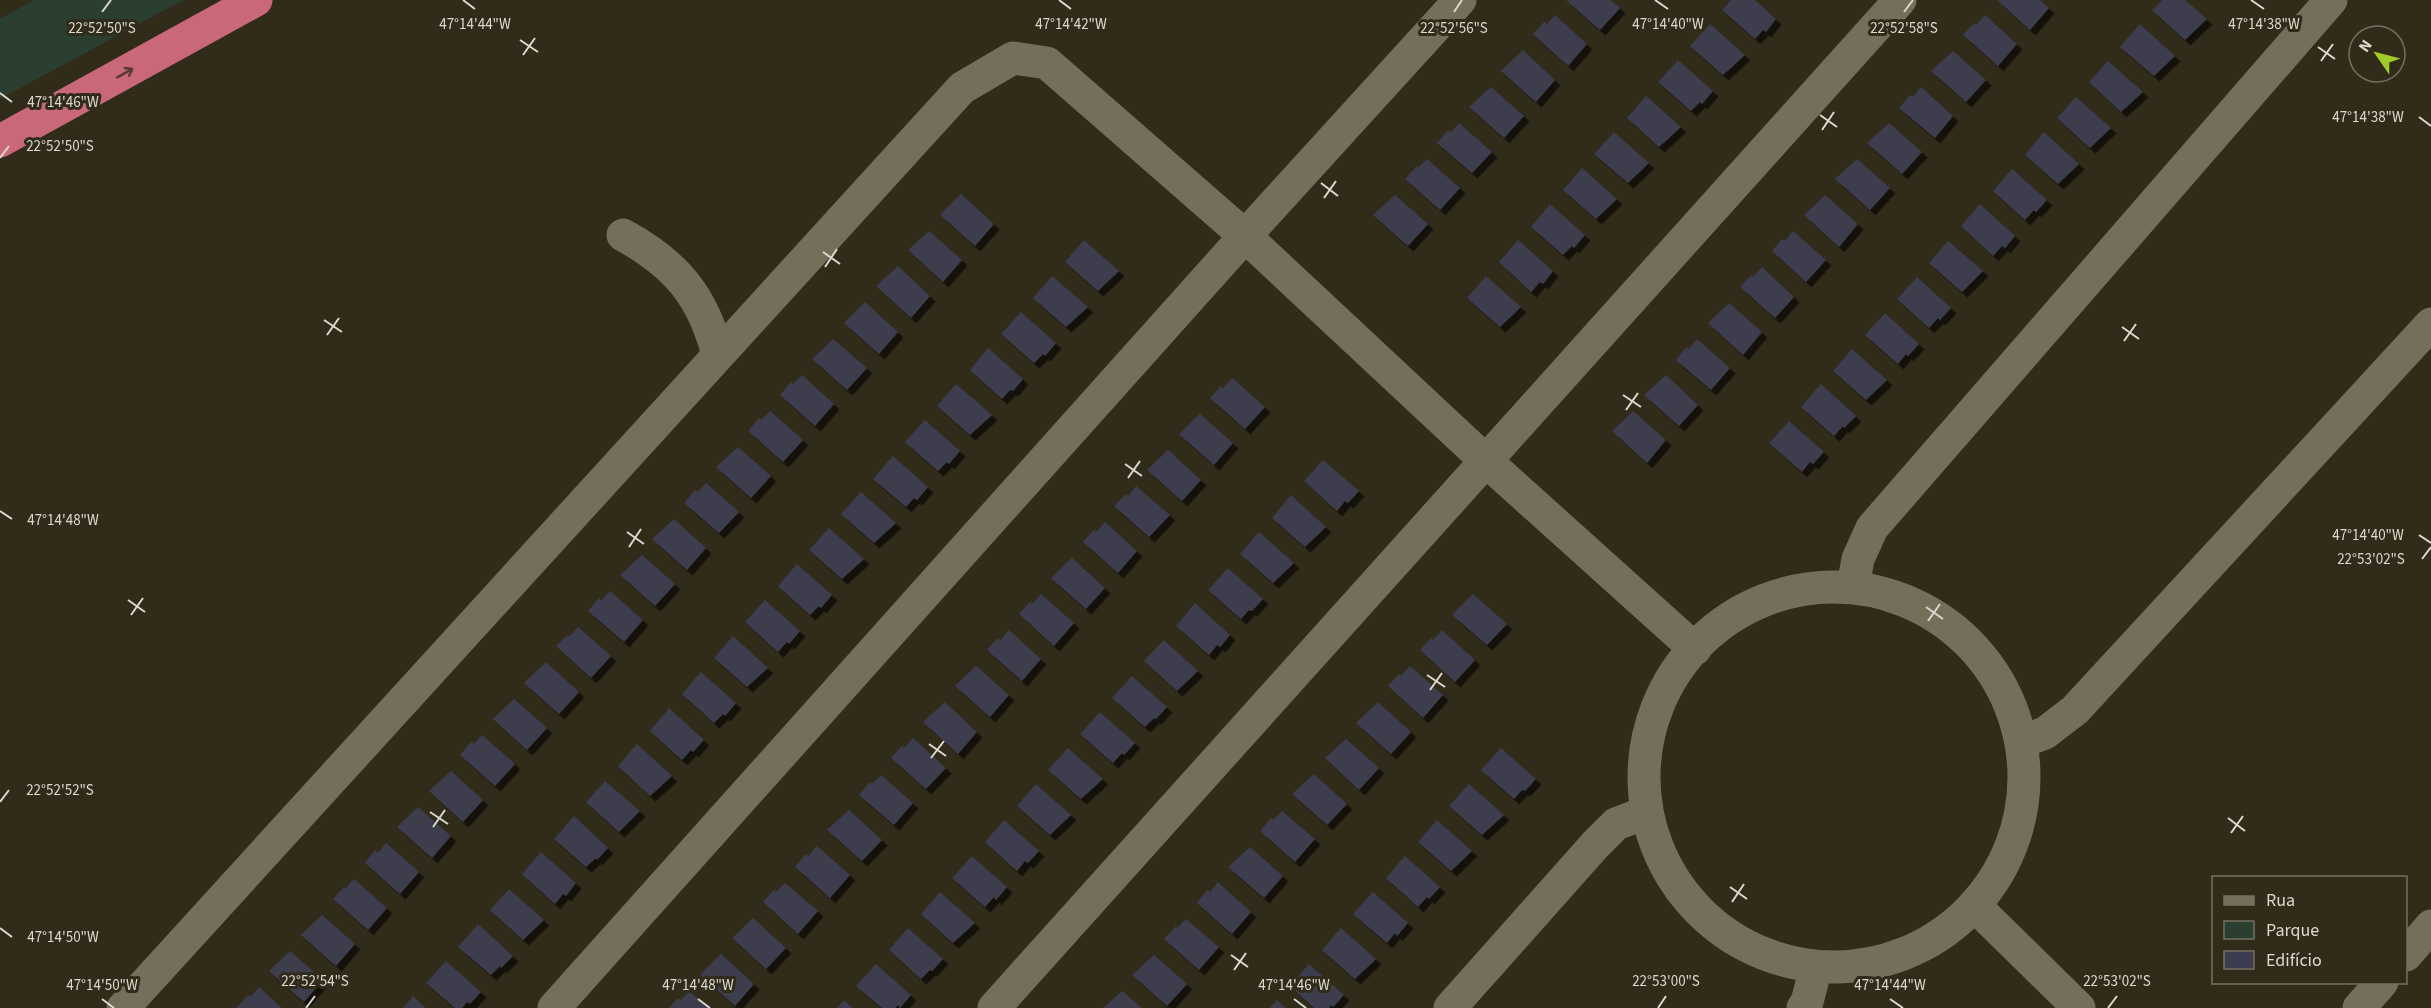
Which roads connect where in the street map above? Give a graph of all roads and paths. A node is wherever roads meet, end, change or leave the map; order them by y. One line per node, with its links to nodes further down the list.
1 (256, 0): 5 (highway, one-way to 1)
2 (1460, 0): 7 (street)
3 (1900, 0): 10 (street)
4 (2331, 0): 11 (street)
5 (0, 141)
6 (623, 236): 9 (street)
7 (1245, 236): 9 (street); 10 (street); 21 (street)
8 (2431, 324): 13 (street)
9 (718, 355): 20 (street)
10 (1486, 460): 12 (street); 22 (street)
11 (1853, 587): 12 (street); 13 (street)
12 (1695, 649): 14 (street)
13 (2021, 742): 15 (street)
14 (1647, 812): 18 (street); 23 (street)
15 (1974, 905): 18 (street); 25 (street)
16 (2431, 926): 17 (street)
17 (2407, 954)
18 (1816, 967): 24 (street)
19 (2380, 984): 26 (street)
20 (123, 1008)
21 (554, 1008)
22 (994, 1008)
23 (1450, 1008)
24 (1803, 1008)
25 (2079, 1008)
26 (2359, 1008)

